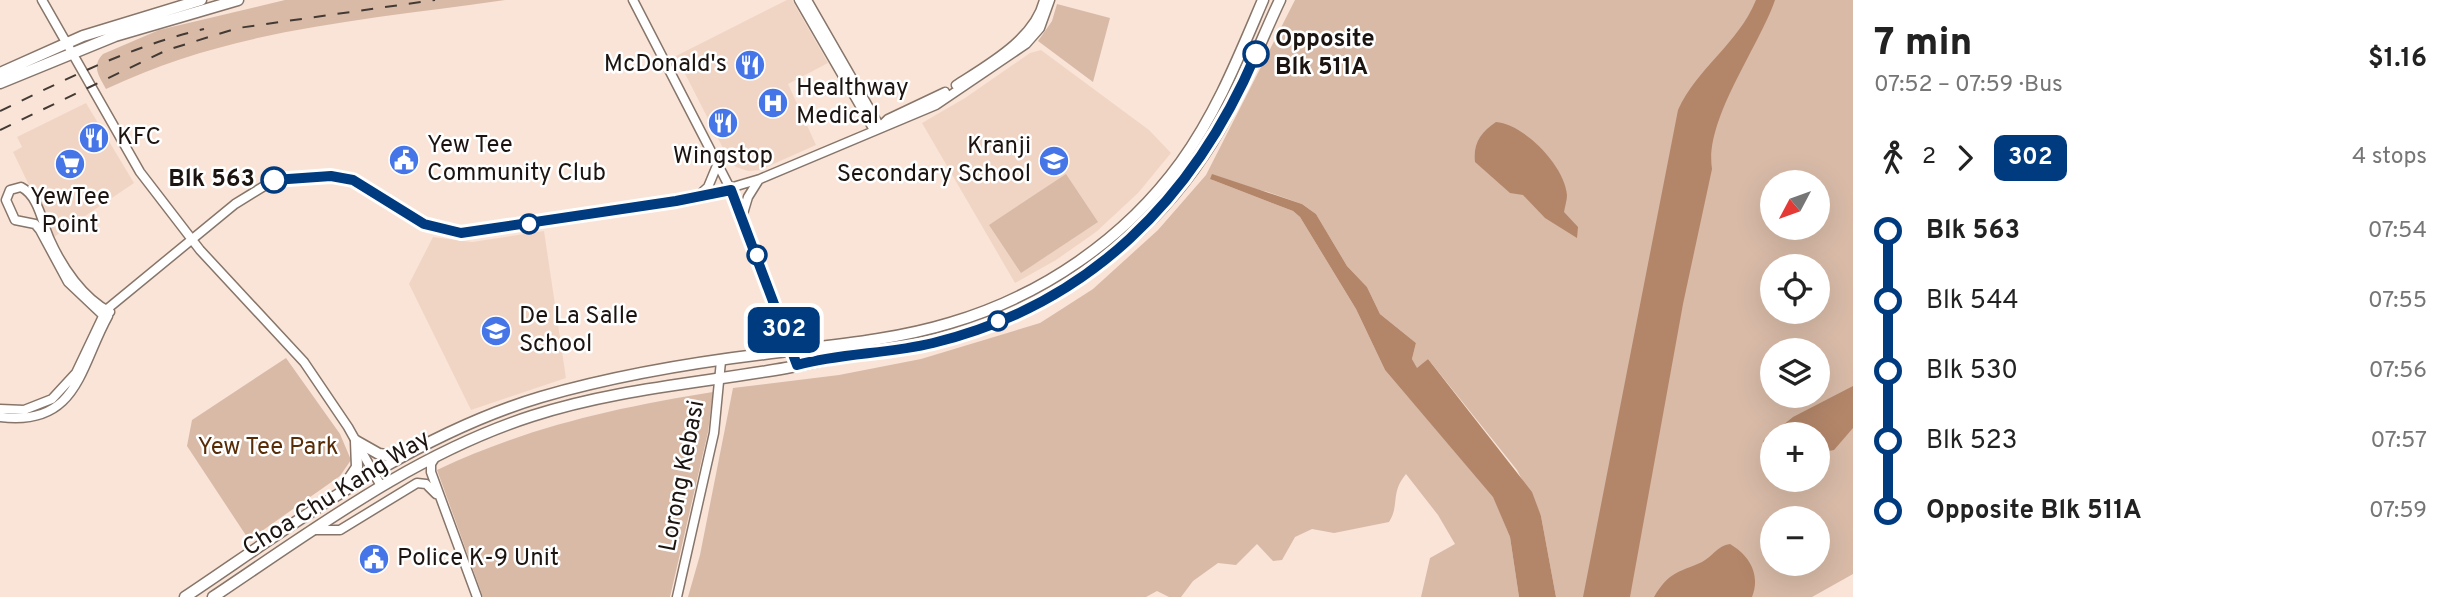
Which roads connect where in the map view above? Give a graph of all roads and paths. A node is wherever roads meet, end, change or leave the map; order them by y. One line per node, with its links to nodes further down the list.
1 (43, 0): 11 (street)
2 (201, 0): 11 (main road)
3 (238, 0): 11 (main road)
4 (634, 0): 15 (street)
5 (799, 0): 14 (street)
6 (807, 0): 14 (street)
7 (1044, 0): 14 (street)
8 (1050, 0): 14 (street)
9 (1264, 0): 23 (main road, Choa Chu Kang Way)
10 (1280, 0): 27 (main road, Choa Chu Kang Way)
11 (70, 47): 12 (main road); 13 (main road); 20 (street)
12 (0, 73)
13 (0, 83)
14 (877, 129): 16 (street)
15 (718, 163): 17 (street); 18 (street)
16 (760, 179): 17 (street); 19 (street)
17 (731, 190): 18 (street); 19 (street)
18 (696, 198): 20 (street)
19 (742, 216): 22 (street)
20 (192, 240): 21 (street); 31 (street)
21 (107, 312): 21 (street); 29 (street); 30 (street)
22 (780, 318): 23 (main road); 24 (street); 25 (main road)
23 (823, 346): 24 (main road, Choa Chu Kang Way)
24 (792, 350): 25 (main road, Choa Chu Kang Way); 27 (street)
25 (762, 354): 26 (main road, Choa Chu Kang Way)
26 (721, 361): 28 (street, Lorong Kebasi); 33 (main road, Choa Chu Kang Way)
27 (797, 365): 28 (main road, Choa Chu Kang Way)
28 (720, 377): 32 (main road, Choa Chu Kang Way); 42 (street, Lorong Kebasi)
29 (0, 409)
30 (0, 417)
31 (356, 441): 33 (main road); 34 (street); 36 (main road)
32 (438, 454): 35 (main road, Choa Chu Kang Way); 37 (street)
33 (403, 457): 34 (main road, Choa Chu Kang Way)
34 (373, 473): 35 (street); 36 (main road, Choa Chu Kang Way)
35 (381, 486): 38 (main road, Choa Chu Kang Way)
36 (336, 496): 39 (main road, Choa Chu Kang Way)
37 (442, 501): 38 (street); 41 (street)
38 (314, 530): 40 (main road, Choa Chu Kang Way)
39 (185, 597)
40 (213, 597)
41 (478, 597)
42 (677, 597)

